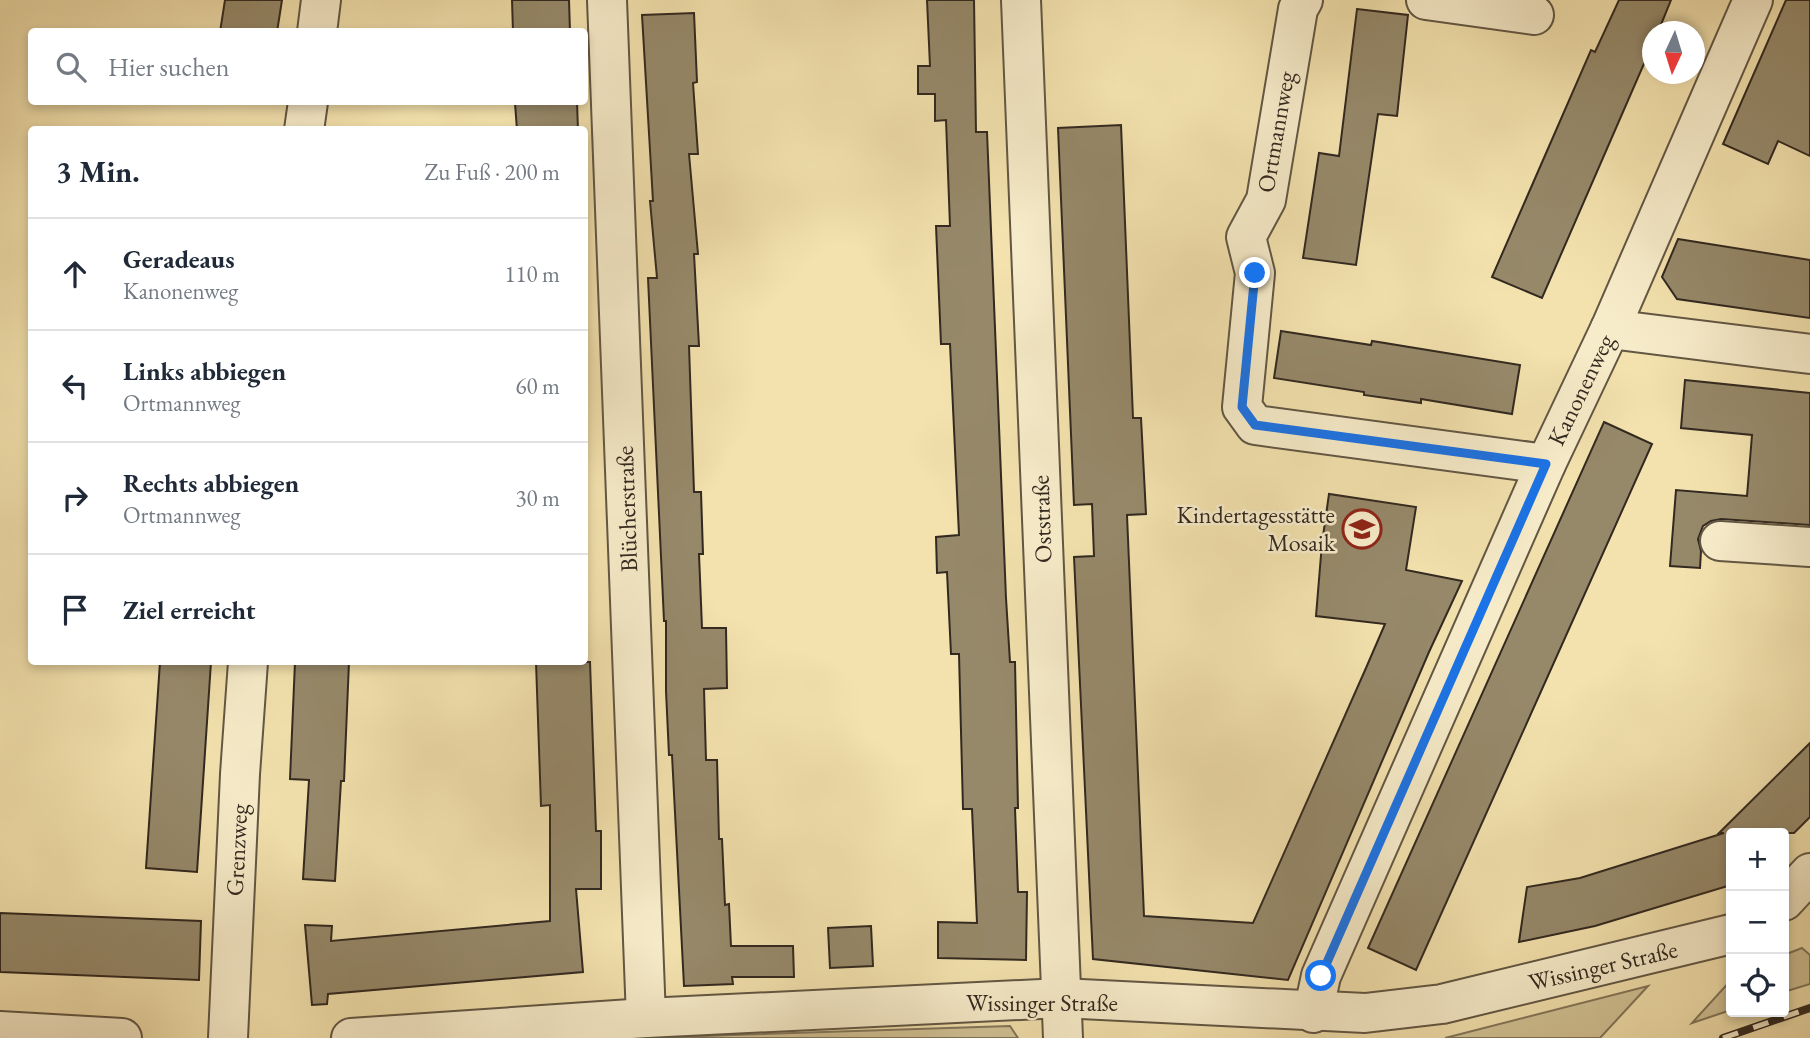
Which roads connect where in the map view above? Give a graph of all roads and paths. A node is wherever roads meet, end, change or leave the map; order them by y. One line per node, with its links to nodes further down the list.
1 (321, 0): 8 (street)
2 (607, 0): 22 (street, Blücherstraße)
3 (1021, 0): 20 (street, Oststraße)
4 (1303, 0): 13 (street, Ortmannweg)
5 (1426, 0): 7 (street)
6 (1753, 0): 11 (street, Kanonenweg)
7 (1534, 15)
8 (318, 28)
9 (308, 105): 10 (street)
10 (305, 126)
11 (1610, 329): 12 (street); 13 (street, Kanonenweg)
12 (1810, 354)
13 (1546, 464): 21 (street, Kanonenweg)
14 (1720, 541): 15 (street)
15 (1810, 547)
16 (248, 665): 25 (street, Grenzweg)
17 (1810, 873): 18 (street)
18 (1789, 896)
19 (1726, 936): 21 (street, Wissinger Straße)
20 (1061, 998): 21 (street, Wissinger Straße); 22 (street, Wissinger Straße); 27 (street, Oststraße)
21 (1313, 1013)
22 (646, 1018): 26 (street, Wissinger Straße)
23 (0, 1031): 24 (street)
24 (122, 1038)
25 (228, 1038)
26 (351, 1038)
27 (1063, 1038)

